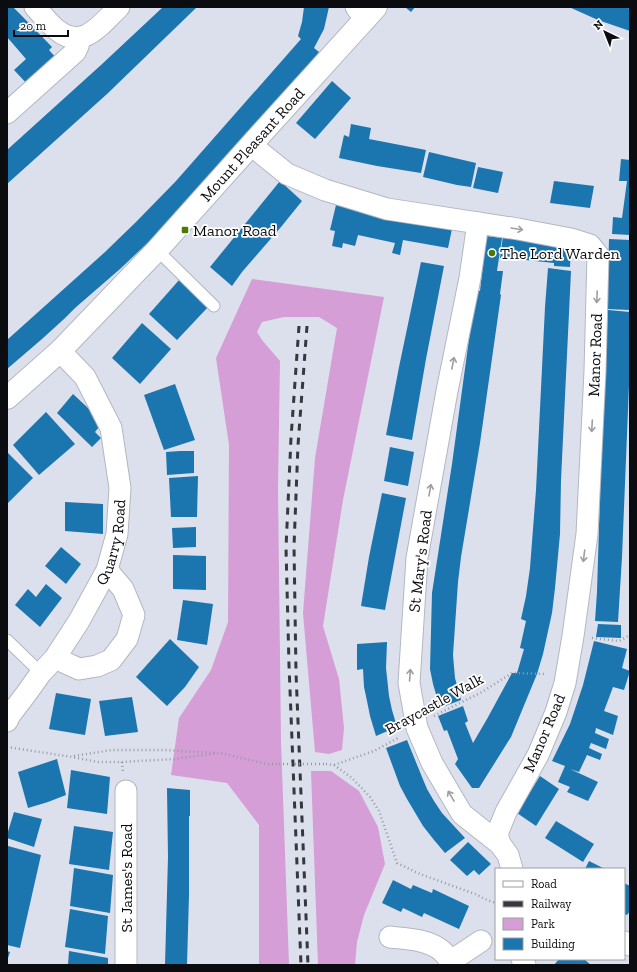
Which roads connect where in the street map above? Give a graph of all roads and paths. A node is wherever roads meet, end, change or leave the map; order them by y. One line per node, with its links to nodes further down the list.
1 (35, 7): 4 (street)
2 (119, 7): 4 (street)
3 (366, 11): 6 (street, Mount Pleasant Road)
4 (80, 38): 5 (street)
5 (7, 113)
6 (251, 144): 7 (street, Manor Road); 8 (street, Mount Pleasant Road)
7 (478, 223): 13 (street, Manor Road, one-way to 13); 20 (street, St Mary's Road, one-way to 7)
8 (157, 250): 9 (lane); 10 (street, Mount Pleasant Road)
9 (214, 306)
10 (60, 351): 11 (street, Mount Pleasant Road); 12 (street, Quarry Road)
11 (7, 398)
12 (106, 570): 16 (street, Quarry Road); 16 (street)
13 (574, 636): 14 (path); 26 (street, Manor Road)
14 (630, 636)
15 (7, 640): 17 (lane)
16 (55, 658): 17 (street, Quarry Road)
17 (40, 673): 19 (street, Quarry Road)
18 (546, 674): 20 (path, Braycastle Walk)
19 (7, 721)
20 (417, 728): 24 (path, Braycastle Walk); 27 (street, St Mary's Road, one-way to 20)
21 (7, 748): 23 (path)
22 (220, 753): 23 (path); 23 (path); 24 (path, bridge)
23 (72, 757)
24 (334, 765): 30 (path)
25 (126, 791): 34 (street, St James's Road)
26 (506, 812): 27 (street); 28 (street, Manor Road)
27 (476, 826): 28 (street, St Mary's Road)
28 (500, 844): 29 (street, St Mary's Road)
29 (512, 868)
30 (495, 903)
31 (390, 937): 33 (street)
32 (481, 941): 33 (street)
33 (453, 963)
34 (126, 965)

